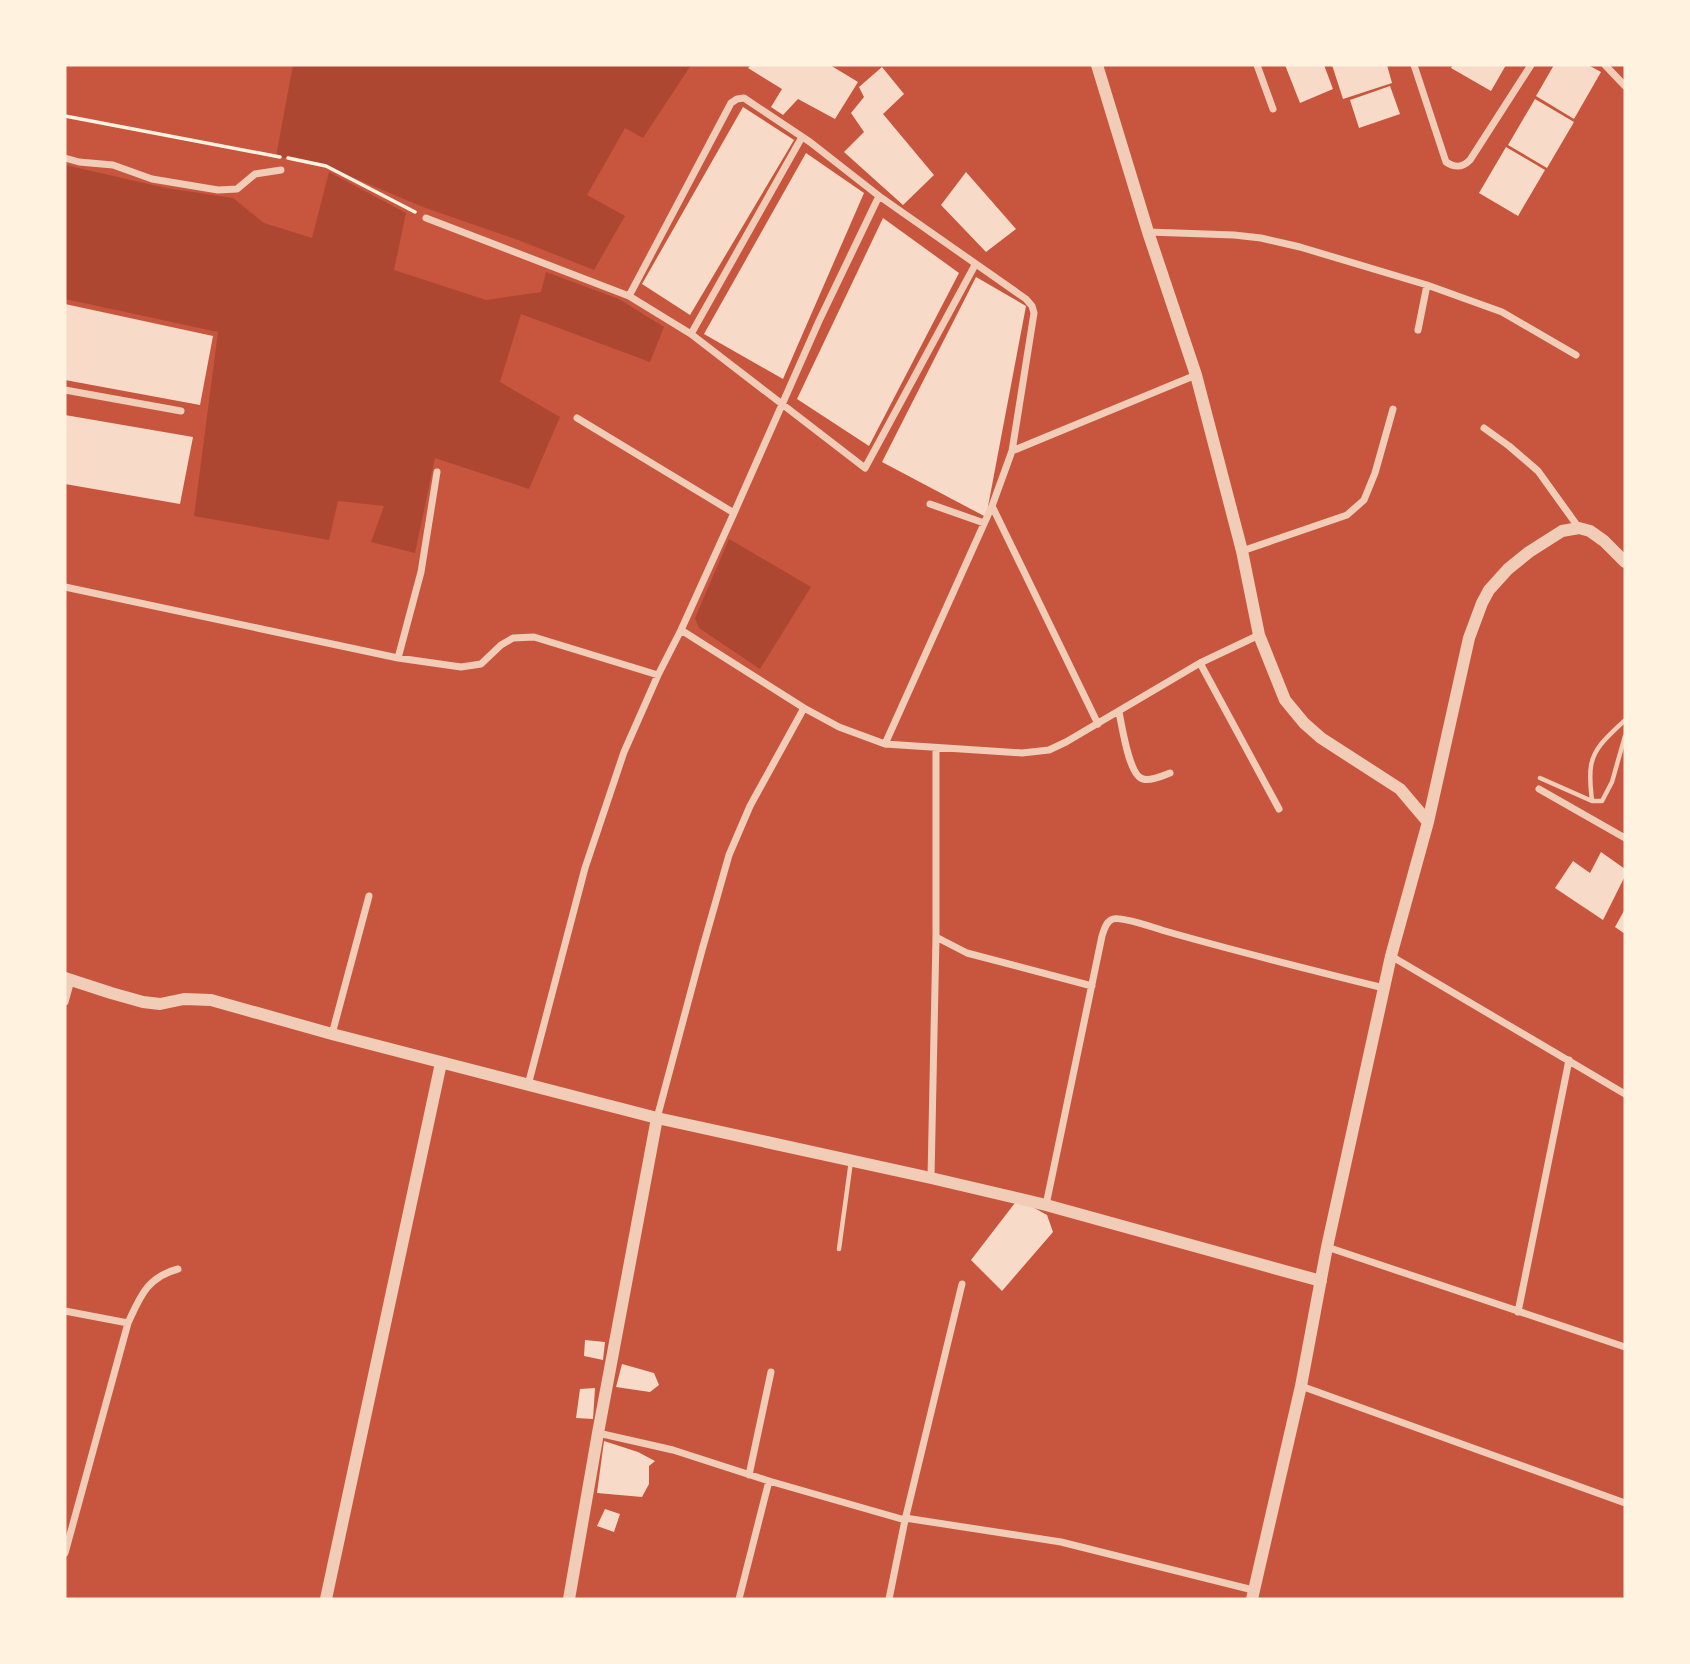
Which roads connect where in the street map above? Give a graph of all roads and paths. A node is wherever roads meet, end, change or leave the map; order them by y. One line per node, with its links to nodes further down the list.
1 (1097, 65): 14 (street)
2 (1257, 65): 7 (street)
3 (1414, 65): 4 (street)
4 (1531, 65)
5 (1605, 65): 6 (street)
6 (1625, 86)
7 (1273, 109)
8 (65, 116): 13 (path)
9 (802, 136): 12 (street); 17 (street); 19 (street)
10 (65, 158): 11 (street)
11 (281, 170)
12 (879, 196): 15 (street); 23 (street)
13 (426, 218): 17 (street)
14 (1148, 232): 16 (street); 21 (street)
15 (975, 265): 23 (street); 28 (street)
16 (1427, 285): 18 (street); 20 (street)
17 (629, 296): 19 (street)
18 (1418, 330)
19 (691, 334): 23 (street)
20 (1576, 355)
21 (1196, 375): 28 (street); 35 (street)
22 (65, 390): 25 (street)
23 (782, 405): 32 (street)
24 (1393, 409): 35 (street)
25 (181, 411)
26 (577, 418): 32 (street)
27 (1484, 428): 34 (street)
28 (1013, 451): 31 (street)
29 (437, 472): 40 (street)
30 (930, 504): 33 (street)
31 (992, 506): 33 (street); 46 (street)
32 (734, 513): 38 (street)
33 (984, 523): 48 (street)
34 (1579, 528): 36 (street); 57 (street)
35 (1242, 551): 39 (street)
36 (1625, 562)
37 (65, 587): 40 (street)
38 (681, 630): 42 (street); 43 (street)
39 (1259, 635): 41 (street); 57 (street)
40 (398, 658): 42 (street)
41 (1200, 663): 44 (street); 56 (street)
42 (658, 675): 69 (street)
43 (804, 708): 48 (street); 71 (street)
44 (1119, 712): 46 (street); 50 (street)
45 (1625, 721): 47 (lane); 55 (lane)
46 (1098, 724): 49 (street)
47 (1625, 735): 55 (lane)
48 (885, 744): 49 (street)
49 (936, 749): 60 (street)
50 (1170, 773)
51 (1540, 778): 52 (lane)
52 (1552, 784): 54 (lane); 55 (lane)
53 (1539, 789): 54 (street)
54 (1547, 793): 58 (street)
55 (1592, 802)
56 (1279, 808)
57 (1428, 822): 61 (street)
58 (1625, 838)
59 (369, 896): 66 (street)
60 (936, 937): 63 (street); 73 (street)
61 (1391, 956): 64 (street); 67 (street)
62 (68, 979): 65 (street); 66 (street)
63 (1092, 986): 64 (street); 74 (street)
64 (1384, 988): 75 (street)
65 (65, 1002)
66 (331, 1034): 68 (street)
67 (1569, 1060): 70 (street); 81 (street)
68 (441, 1063): 69 (street); 93 (street)
69 (528, 1086): 71 (street)
70 (1625, 1094)
71 (657, 1118): 72 (street); 86 (street)
72 (852, 1161): 73 (street); 76 (lane)
73 (931, 1178): 74 (street)
74 (1046, 1205): 78 (street)
75 (1327, 1247): 78 (street); 81 (street)
76 (839, 1249)
77 (177, 1269): 82 (street)
78 (1321, 1281): 85 (street)
79 (962, 1284): 90 (street)
80 (65, 1311): 82 (street)
81 (1518, 1312): 83 (street)
82 (128, 1323): 91 (street)
83 (1625, 1347)
84 (771, 1371): 87 (street)
85 (1301, 1386): 89 (street); 92 (street)
86 (598, 1433): 87 (street); 94 (street)
87 (749, 1475): 88 (street)
88 (769, 1481): 90 (street); 95 (street)
89 (1625, 1503)
90 (905, 1519): 92 (street); 96 (street)
91 (65, 1553)
92 (1252, 1595)
93 (326, 1599)
94 (569, 1599)
95 (739, 1599)
96 (888, 1599)

